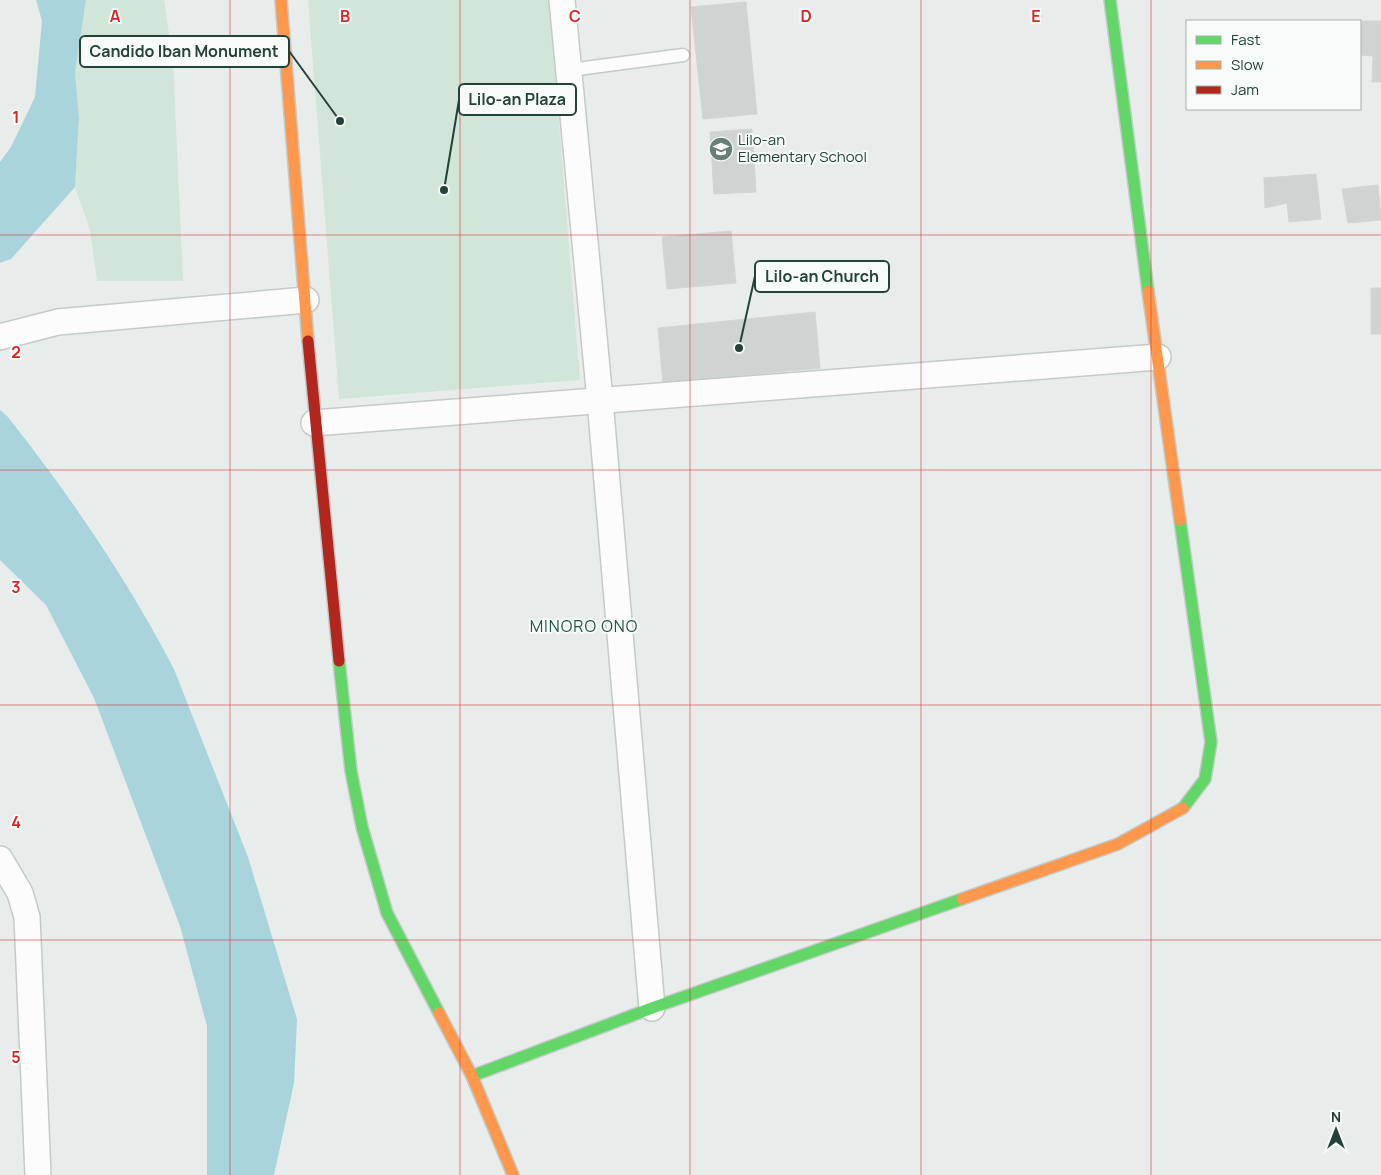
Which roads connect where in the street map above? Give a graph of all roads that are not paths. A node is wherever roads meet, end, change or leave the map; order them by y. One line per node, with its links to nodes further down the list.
1 (281, 0): 6 (street)
2 (562, 0): 5 (street)
3 (1110, 0): 8 (street)
4 (683, 55): 5 (lane)
5 (570, 70): 9 (street)
6 (306, 300): 7 (street); 10 (street)
7 (0, 337)
8 (1158, 357): 9 (street); 12 (street)
9 (600, 400): 10 (street); 12 (street)
10 (314, 423): 13 (street)
11 (0, 859): 14 (street)
12 (652, 1008): 13 (street)
13 (472, 1076): 15 (street)
14 (38, 1175)
15 (513, 1175)

